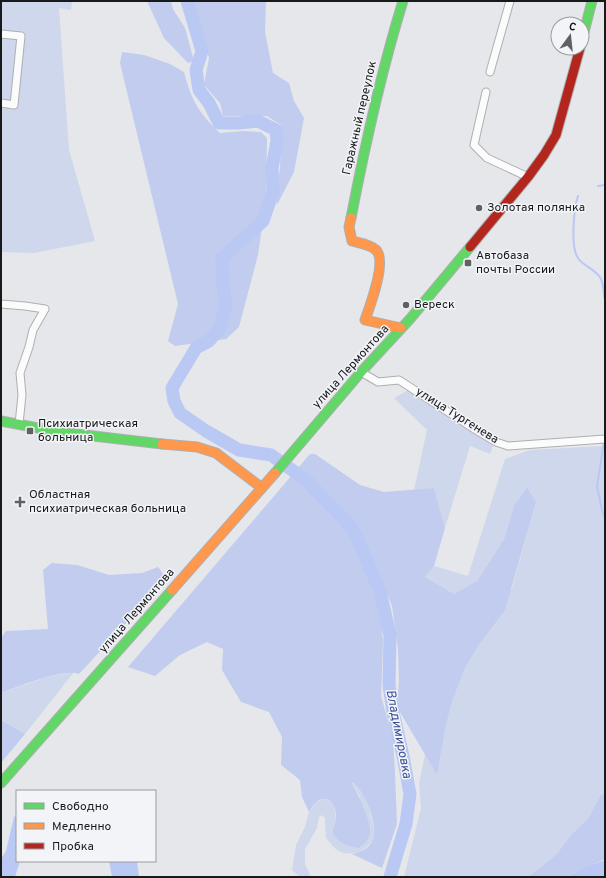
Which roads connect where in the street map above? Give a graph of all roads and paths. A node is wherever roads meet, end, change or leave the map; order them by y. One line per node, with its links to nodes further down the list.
1 (403, 1): 12 (main road, Гаражный переулок)
2 (510, 1): 7 (street)
3 (592, 1): 4 (main road)
4 (588, 16)
5 (1, 34): 9 (street)
6 (578, 56): 10 (main road, улица Лермонтова)
7 (490, 72)
8 (486, 92): 10 (street)
9 (1, 103)
10 (528, 177): 12 (main road, улица Лермонтова)
11 (1, 304): 15 (street)
12 (401, 328): 13 (main road, улица Лермонтова)
13 (361, 372): 16 (street, улица Тургенева); 17 (main road, улица Лермонтова)
14 (1, 421): 15 (main road)
15 (18, 424): 17 (main road)
16 (605, 439)
17 (262, 488): 18 (main road, улица Лермонтова)
18 (1, 783)

